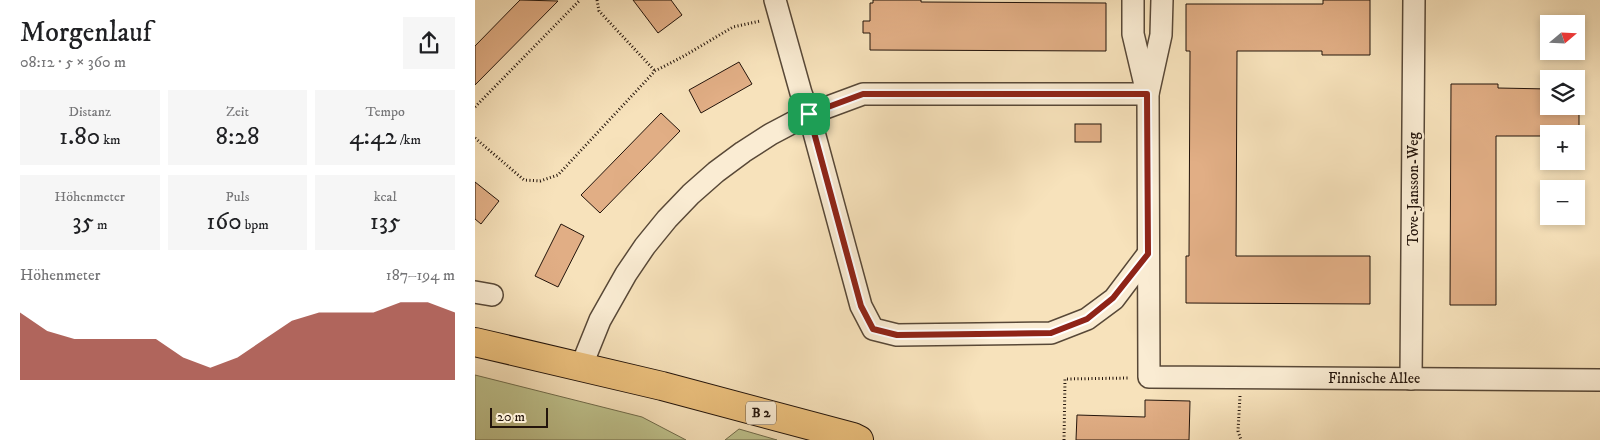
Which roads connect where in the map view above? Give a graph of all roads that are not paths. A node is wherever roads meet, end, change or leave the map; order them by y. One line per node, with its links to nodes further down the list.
1 (1133, 0): 5 (street)
2 (1161, 0): 5 (street)
3 (1414, 0): 10 (street, Tove-Jansson-Weg)
4 (777, 9): 6 (street)
5 (1147, 94): 6 (street); 7 (street)
6 (809, 114): 7 (street); 9 (street)
7 (1148, 254): 10 (street, Finnische Allee)
8 (475, 342): 9 (main road, B 2)
9 (581, 367): 12 (main road, B 2)
10 (1411, 379): 11 (street, Finnische Allee)
11 (1600, 380)
12 (859, 440)

